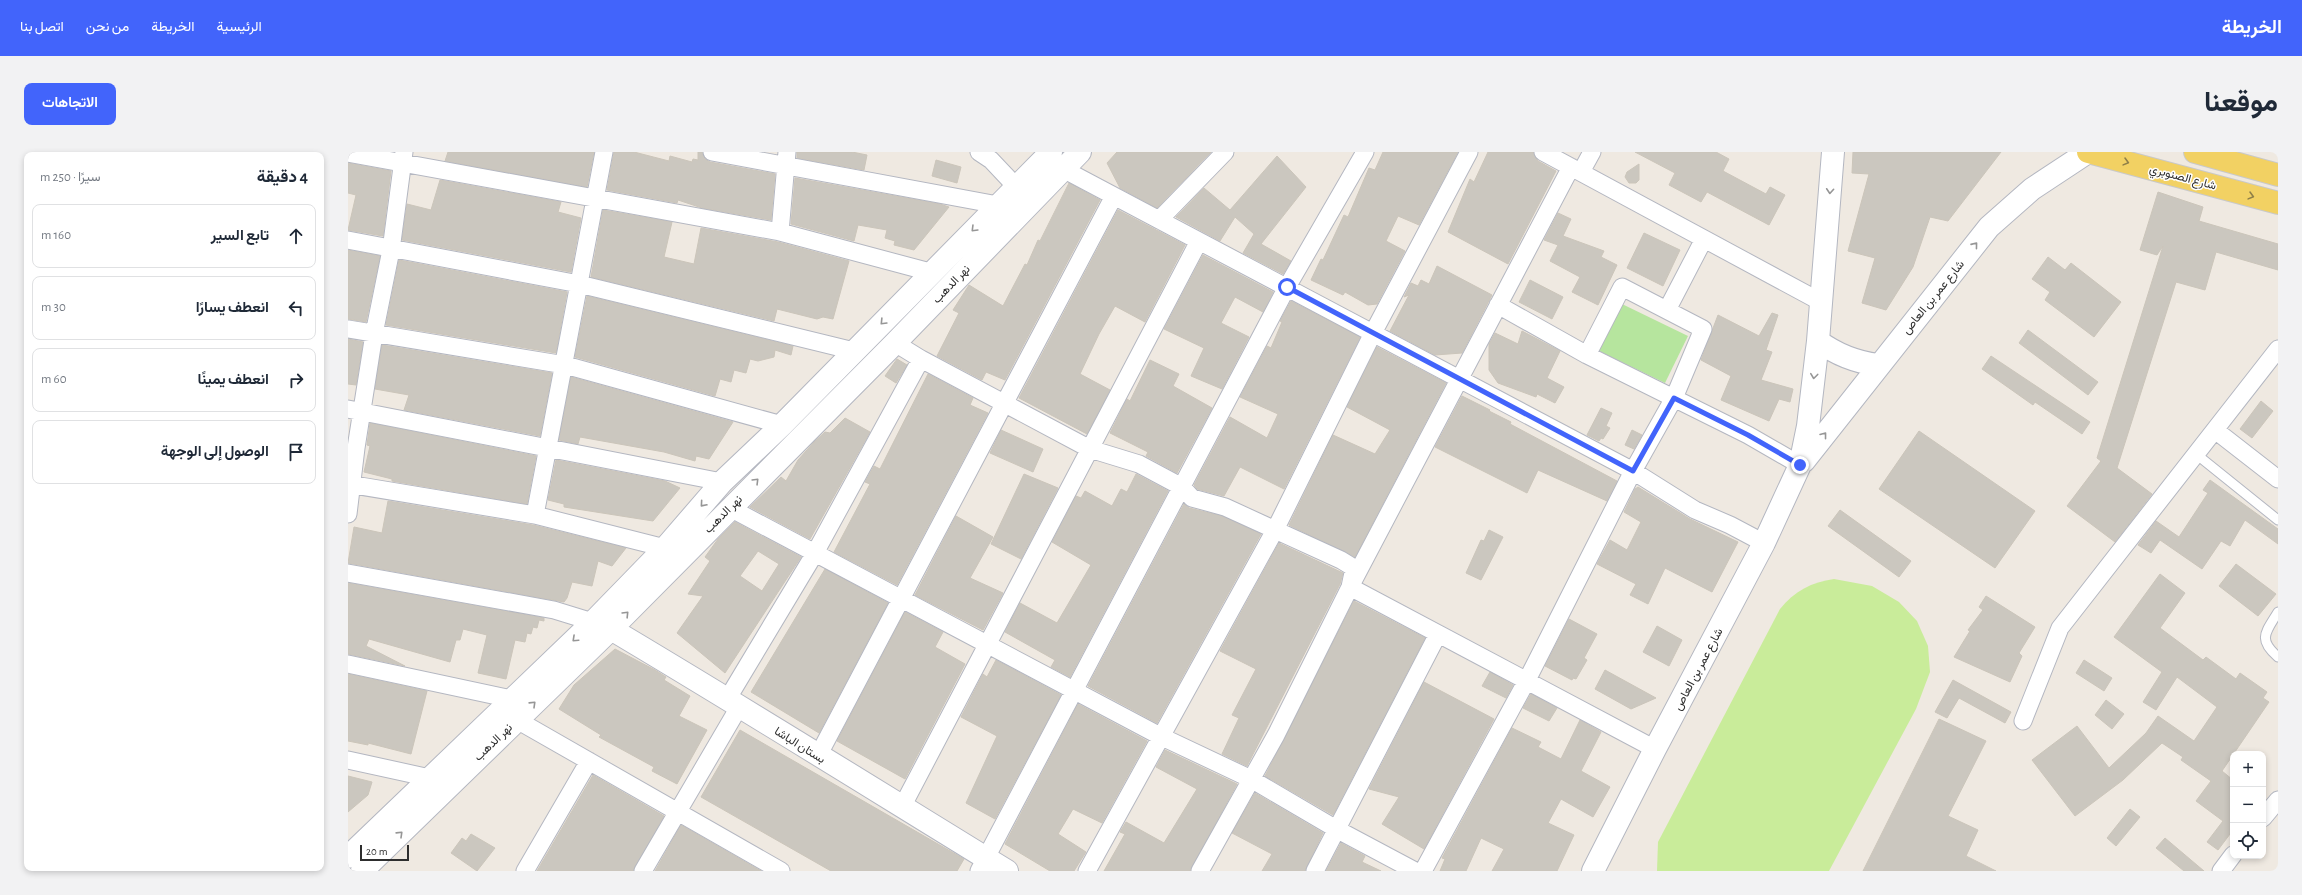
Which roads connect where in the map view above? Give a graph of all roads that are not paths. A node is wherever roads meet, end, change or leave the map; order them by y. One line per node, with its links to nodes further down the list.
1 (604, 152): 21 (street)
2 (712, 152): 15 (street)
3 (979, 152): 19 (street)
4 (1080, 152): 16 (main road, نهر الدهب)
5 (1225, 152): 24 (street)
6 (1365, 152): 32 (street)
7 (1469, 152): 37 (street)
8 (1543, 152): 17 (street)
9 (1592, 152): 17 (street)
10 (1833, 152): 33 (main road, شارع عمر بن العاص, one-way to 33)
11 (2088, 152): 22 (main road, شارع الصنوبري, one-way to 22); 46 (main road, شارع عمر بن العاص, one-way to 11)
12 (2195, 152): 18 (main road)
13 (348, 153): 14 (street)
14 (403, 157): 21 (street); 29 (street)
15 (787, 158): 23 (street); 25 (street)
16 (1057, 160): 19 (main road, نهر الدهب); 20 (street)
17 (1576, 170): 26 (street); 34 (street)
18 (2278, 175)
19 (1024, 194): 23 (main road, نهر الدهب); 40 (main road, نهر الدهب)
20 (1114, 196): 24 (street); 49 (street)
21 (596, 197): 25 (street); 31 (street)
22 (2278, 203)
23 (998, 205): 30 (main road, نهر الدهب, one-way to 30)
24 (1159, 220): 28 (street)
25 (780, 232): 30 (street)
26 (1704, 239): 33 (street); 35 (street)
27 (348, 240): 29 (street)
28 (1199, 241): 32 (street); 54 (street)
29 (391, 250): 31 (street); 38 (street)
30 (930, 272): 42 (main road, نهر الدهب, one-way to 42)
31 (579, 284): 42 (street); 45 (street)
32 (1287, 287): 37 (street); 61 (street)
33 (1822, 302): 39 (main road, شارع عمر بن العاص)
34 (1498, 305): 43 (street); 47 (street)
35 (1667, 310): 43 (street); 48 (street)
36 (348, 329): 38 (street)
37 (1373, 333): 47 (street); 66 (street)
38 (374, 334): 45 (street); 50 (street)
39 (1818, 341): 46 (main road); 56 (main road, شارع عمر بن العاص, one-way to 56)
40 (895, 343): 44 (street); 62 (main road, نهر الدهب, one-way to 40)
41 (2278, 350): 52 (street)
42 (854, 351): 51 (main road, نهر الدهب)
43 (1587, 355): 48 (street)
44 (921, 359): 49 (street); 69 (street)
45 (565, 365): 51 (street); 53 (street)
46 (1878, 365): 56 (main road, شارع عمر بن العاص, one-way to 46)
47 (1459, 378): 57 (street); 71 (street)
48 (1674, 398): 56 (street); 57 (street)
49 (1005, 404): 54 (street); 72 (street)
50 (355, 410): 53 (street); 60 (street)
51 (782, 425): 59 (main road, نهر الدهب)
52 (2214, 430): 55 (street); 58 (street)
53 (548, 449): 59 (street); 64 (street)
54 (1090, 449): 61 (street); 76 (street)
55 (2196, 454): 65 (lane); 84 (street)
56 (1800, 465): 67 (main road, شارع عمر بن العاص)
57 (1633, 471): 67 (street); 79 (street)
58 (2278, 479)
59 (722, 482): 68 (main road, نهر الدهب, one-way to 68)
60 (351, 484): 63 (street); 64 (street)
61 (1182, 487): 66 (street); 80 (street)
62 (730, 508): 69 (street); 74 (main road, نهر الدهب, one-way to 62)
63 (348, 514)
64 (535, 515): 68 (street)
65 (2278, 520)
66 (1275, 530): 71 (street); 85 (street)
67 (1764, 543): 86 (main road, شارع عمر بن العاص)
68 (665, 548): 74 (main road, نهر الدهب)
69 (815, 553): 72 (street); 82 (street)
70 (348, 573): 74 (street)
71 (1350, 587): 75 (street); 91 (street)
72 (902, 600): 76 (street); 87 (street)
73 (2278, 612): 77 (lane)
74 (602, 626): 81 (main road, نهر الدهب, one-way to 81); 82 (main road, بستان الباشا); 83 (main road, نهر الدهب, one-way to 74)
75 (1438, 634): 79 (street); 96 (street)
76 (988, 645): 80 (street); 93 (street)
77 (2278, 657)
78 (348, 664): 81 (street)
79 (1526, 682): 86 (street); 108 (street)
80 (1075, 691): 85 (street); 99 (street)
81 (511, 699): 90 (main road, نهر الدهب)
82 (734, 703): 87 (main road, بستان الباشا); 94 (street)
83 (517, 720): 89 (street); 97 (main road, نهر الدهب, one-way to 83)
84 (2023, 721)
85 (1160, 736): 91 (street); 104 (street)
86 (1655, 749): 109 (main road, شارع عمر بن العاص)
87 (818, 756): 93 (main road, بستان الباشا)
88 (348, 760): 90 (street)
89 (589, 761): 94 (street); 100 (street)
90 (430, 778): 97 (main road, نهر الدهب)
91 (1250, 779): 96 (street); 105 (street)
92 (2278, 800): 95 (street)
93 (902, 807): 99 (main road, بستان الباشا)
94 (677, 811): 101 (street); 102 (street)
95 (2266, 814)
96 (1338, 830): 106 (street); 107 (street)
97 (352, 858)
98 (2230, 859): 110 (street)
99 (983, 865): 103 (main road, بستان الباشا)
100 (525, 871)
101 (642, 871)
102 (781, 871)
103 (1007, 871)
104 (1087, 871)
105 (1200, 871)
106 (1315, 871)
107 (1415, 871)
108 (1423, 871)
109 (1593, 871)
110 (2221, 871)

